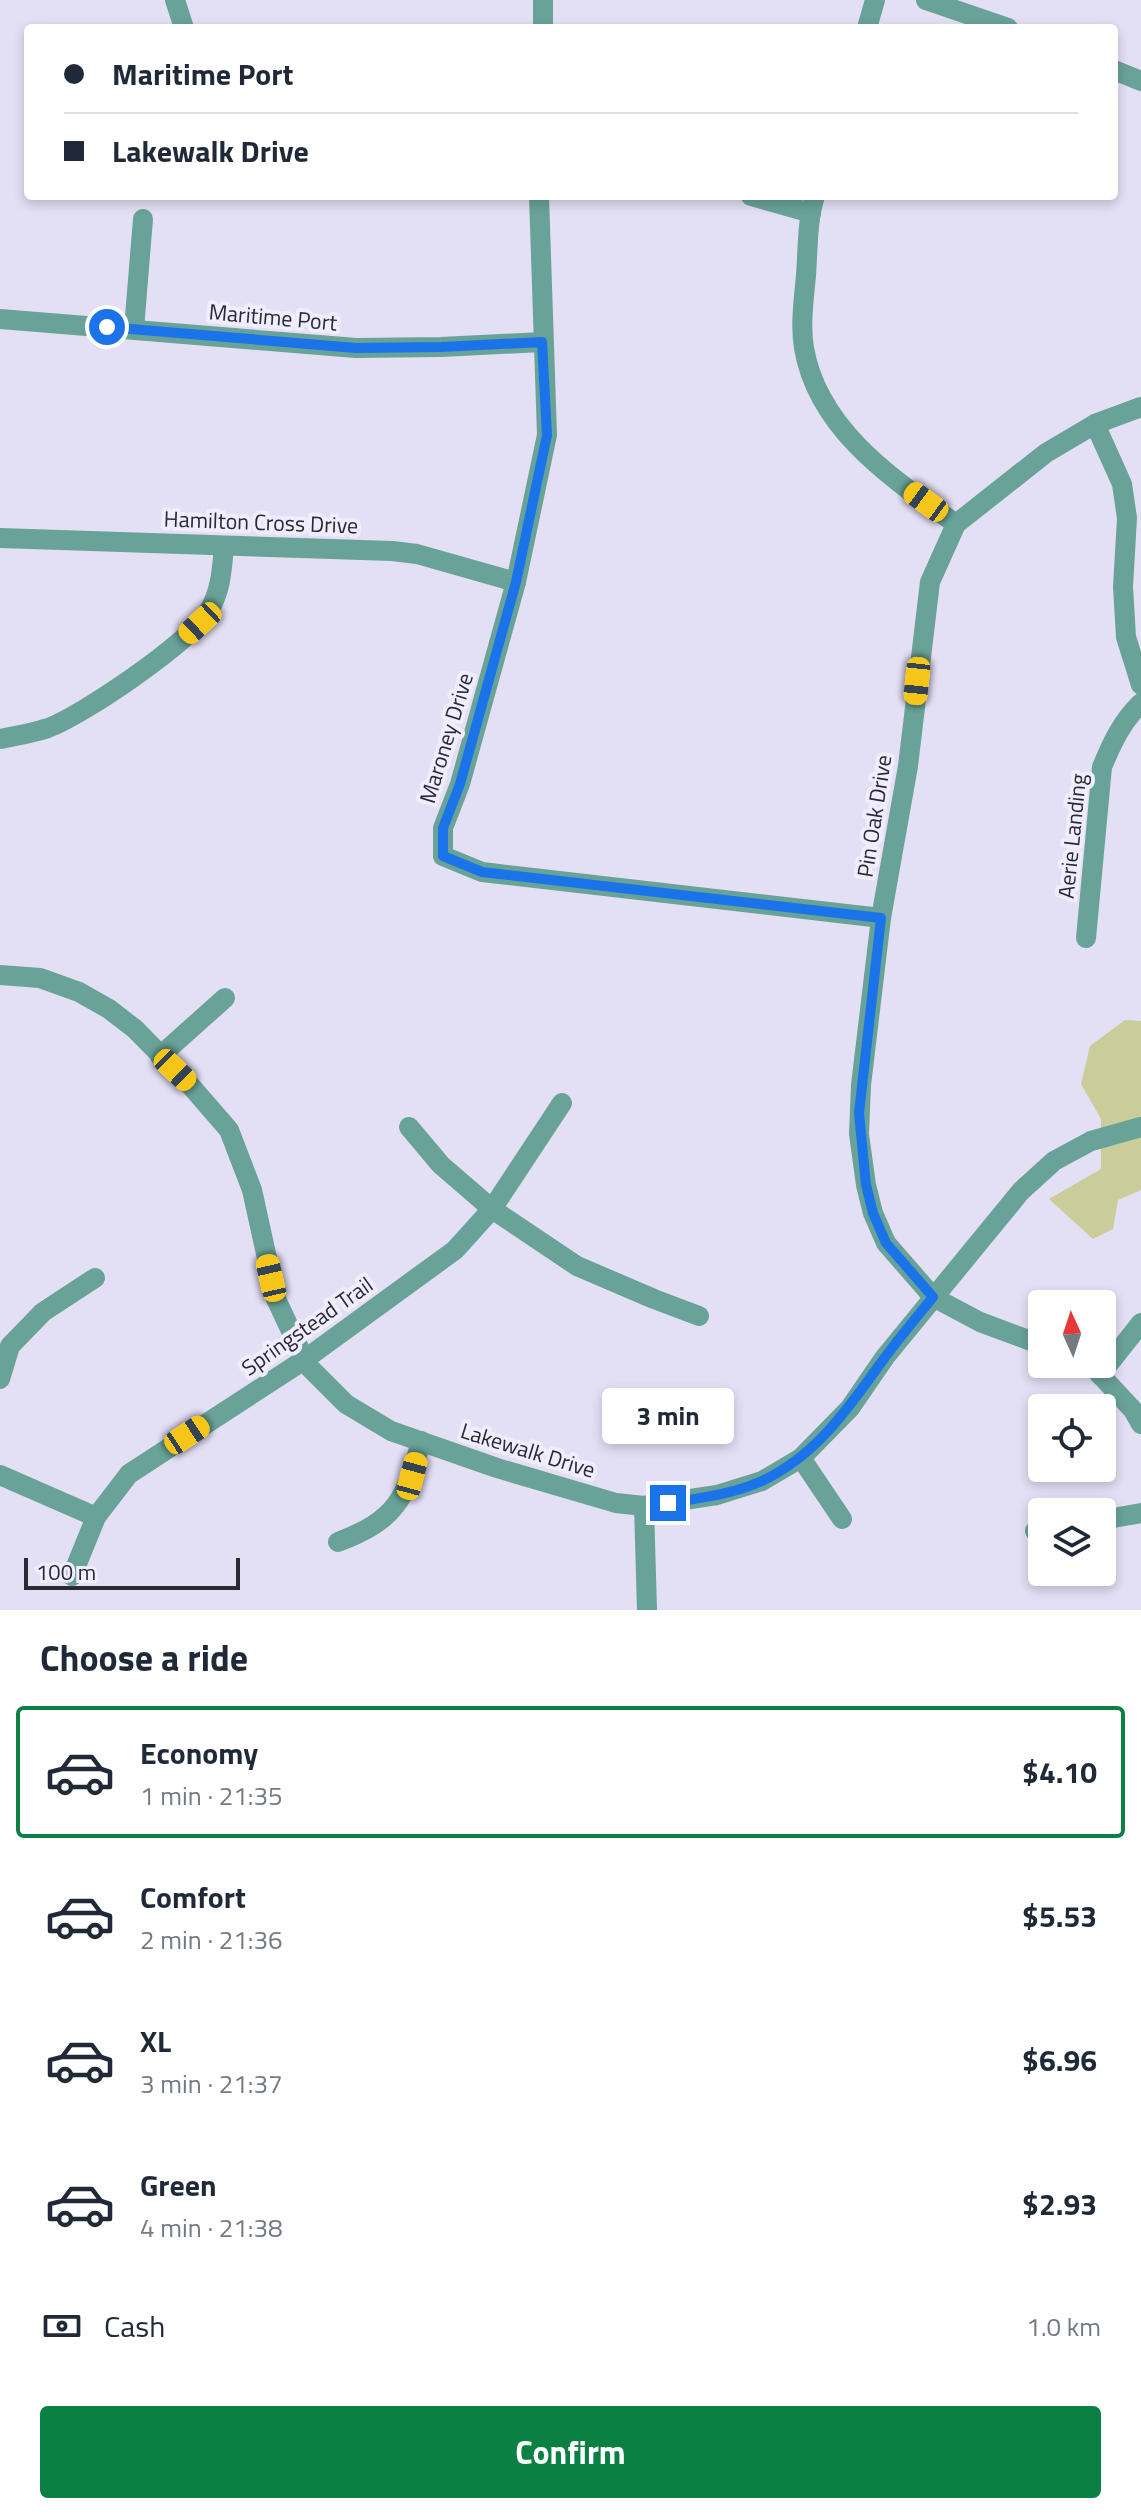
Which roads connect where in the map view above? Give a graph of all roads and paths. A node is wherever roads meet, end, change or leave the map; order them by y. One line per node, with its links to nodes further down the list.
1 (175, 0): 5 (street)
2 (543, 0): 6 (street)
3 (875, 0): 7 (street)
4 (926, 0): 8 (street)
5 (183, 24)
6 (543, 24)
7 (868, 24)
8 (996, 24)
9 (1118, 72): 10 (street)
10 (1141, 81)
11 (539, 200): 17 (street, Maroney Drive)
12 (782, 200): 13 (street)
13 (813, 204): 20 (street)
14 (143, 219): 16 (street)
15 (0, 319): 16 (street, Maritime Port)
16 (134, 329): 17 (street, Maritime Port)
17 (542, 342): 23 (street, Maroney Drive)
18 (1141, 407): 19 (street, Pin Oak Drive)
19 (1095, 424): 20 (street, Pin Oak Drive); 24 (street)
20 (956, 524): 27 (street, Pin Oak Drive)
21 (0, 538): 22 (street, Hamilton Cross Drive)
22 (224, 546): 23 (street, Hamilton Cross Drive); 26 (street)
23 (516, 582): 27 (street, Maroney Drive)
24 (1141, 685)
25 (1141, 703): 28 (street, Aerie Landing)
26 (0, 739)
27 (881, 918): 37 (street, Pin Oak Drive)
28 (1086, 938)
29 (0, 975): 31 (street, Lakewalk Drive)
30 (225, 998): 31 (street)
31 (160, 1056): 42 (street, Lakewalk Drive)
32 (562, 1103): 35 (street, Springstead Trail)
33 (409, 1127): 35 (street)
34 (1141, 1127): 37 (street, Lakewalk Drive)
35 (492, 1209): 38 (street); 42 (street, Springstead Trail)
36 (95, 1278): 44 (street)
37 (933, 1297): 40 (street, Pin Oak Drive); 47 (street, Lakewalk Drive)
38 (699, 1316)
39 (1141, 1323): 41 (street)
40 (1028, 1340)
41 (1116, 1347)
42 (304, 1360): 46 (street, Lakewalk Drive); 51 (street, Springstead Trail)
43 (1101, 1378): 45 (street)
44 (0, 1379)
45 (1141, 1424)
46 (421, 1441): 49 (street, Lakewalk Drive); 54 (street)
47 (801, 1458): 49 (street, Lakewalk Drive); 53 (street)
48 (0, 1475): 51 (street)
49 (644, 1506): 56 (street)
50 (1141, 1513): 52 (street)
51 (96, 1517): 55 (street, Springstead Trail)
52 (1116, 1517)
53 (842, 1519)
54 (338, 1542)
55 (72, 1576)
56 (647, 1610)

